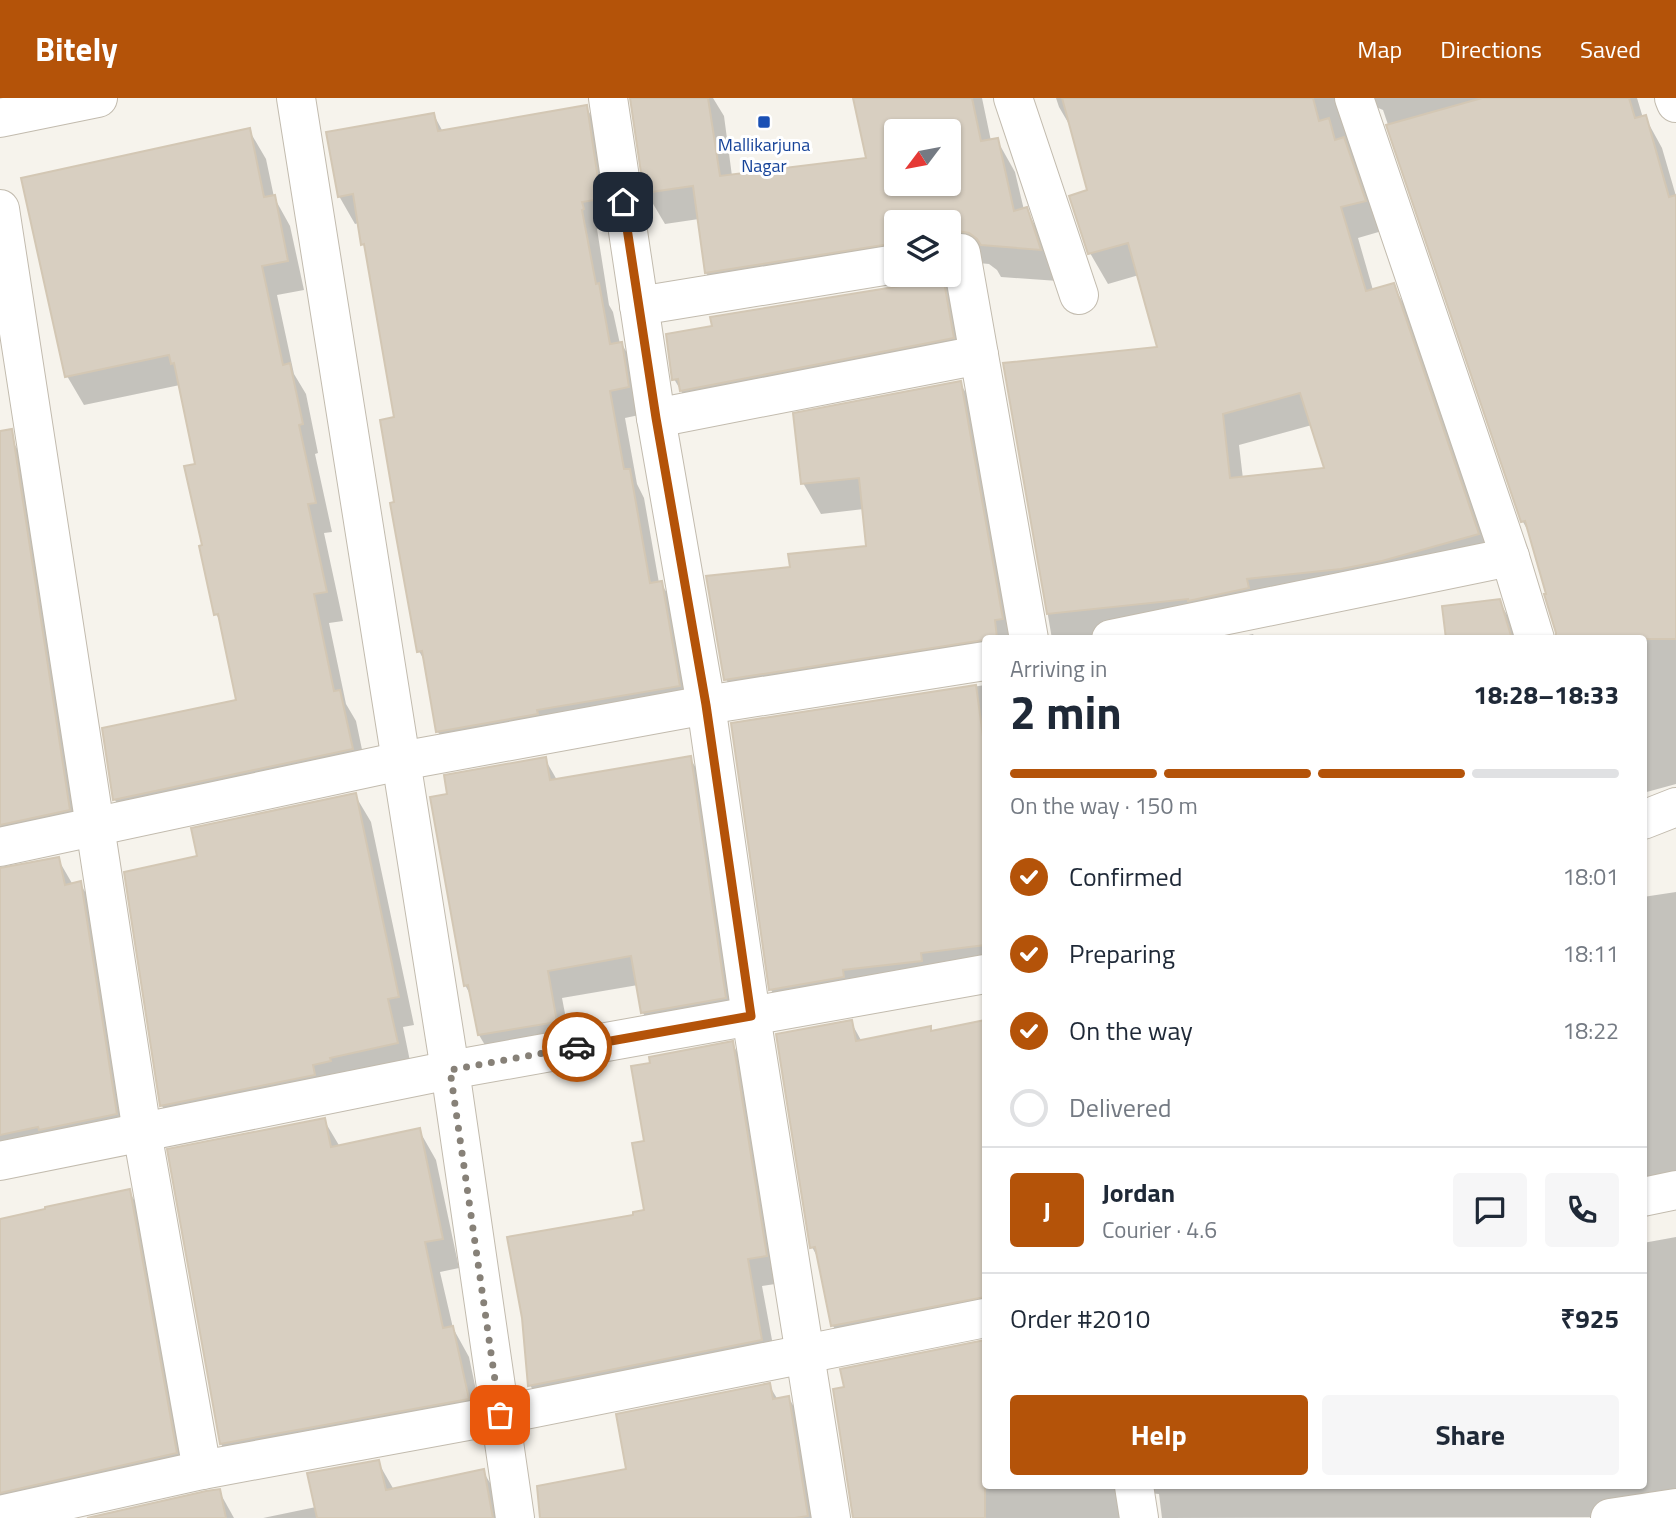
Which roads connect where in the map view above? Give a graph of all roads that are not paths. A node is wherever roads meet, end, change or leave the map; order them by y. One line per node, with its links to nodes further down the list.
1 (99, 98): 6 (street)
2 (296, 98): 20 (street)
3 (608, 98): 11 (street)
4 (1013, 98): 10 (street)
5 (1354, 98): 14 (street)
6 (0, 118)
7 (0, 209): 23 (street)
8 (961, 253): 12 (street)
9 (884, 266): 11 (street)
10 (1079, 295)
11 (639, 306): 13 (street)
12 (979, 355): 13 (street); 15 (street)
13 (656, 418): 19 (street)
14 (1510, 556): 16 (street); 17 (street)
15 (1028, 635)
16 (1130, 635)
17 (1534, 635)
18 (982, 661): 19 (street)
19 (706, 705): 20 (street); 26 (street)
20 (401, 761): 23 (street); 27 (street)
21 (1676, 807): 22 (street)
22 (1647, 818)
23 (96, 826): 24 (street); 28 (street)
24 (0, 847)
25 (982, 975): 26 (street)
26 (751, 1016): 27 (street); 33 (street)
27 (450, 1070): 28 (street); 34 (street)
28 (142, 1132): 29 (street); 35 (street)
29 (0, 1161)
30 (1676, 1190): 31 (street)
31 (1647, 1196)
32 (982, 1319): 33 (street)
33 (805, 1355): 34 (street); 40 (street)
34 (500, 1415): 35 (street); 39 (street)
35 (202, 1470): 38 (street)
36 (1134, 1489): 41 (street)
37 (1676, 1508): 42 (street)
38 (0, 1515)
39 (515, 1518)
40 (831, 1518)
41 (1139, 1518)
42 (1610, 1518)

